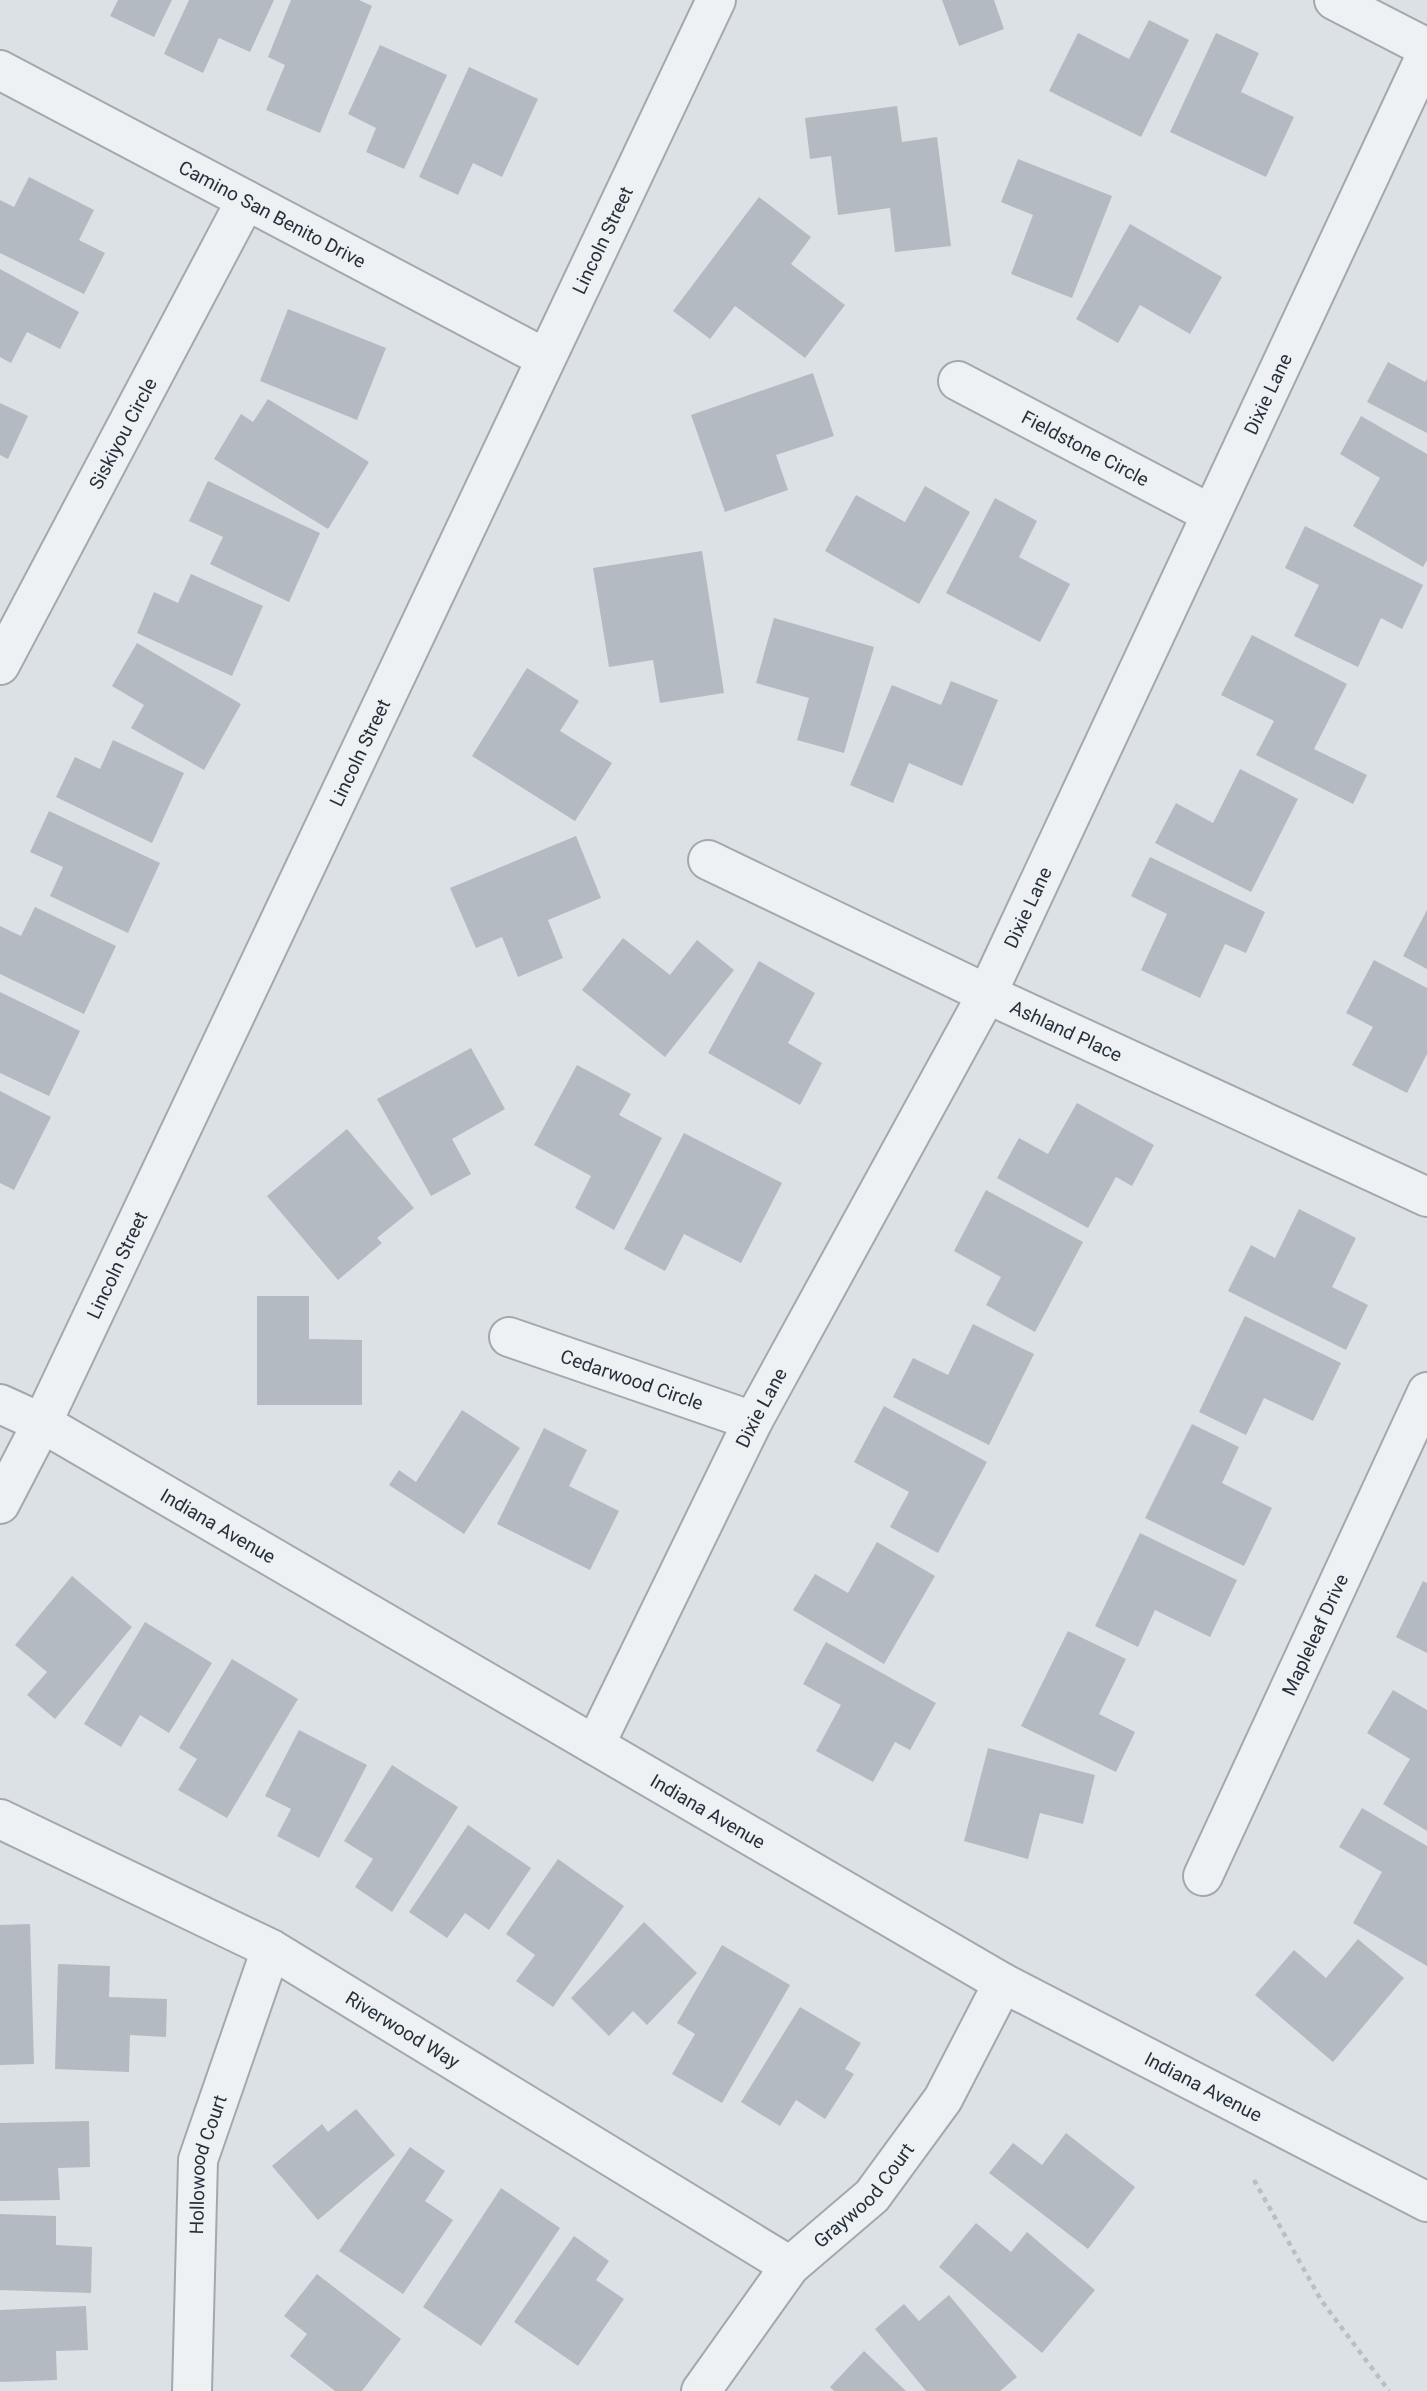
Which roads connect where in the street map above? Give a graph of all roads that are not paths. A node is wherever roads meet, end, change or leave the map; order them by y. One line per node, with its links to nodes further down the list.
1 (716, 0): 6 (street, Lincoln Street)
2 (1334, 0): 3 (street)
3 (1427, 51): 8 (street, Dixie Lane)
4 (0, 70): 5 (street, Camino San Benito Drive)
5 (246, 200): 6 (street, Camino San Benito Drive); 9 (street, Siskiyou Circle)
6 (545, 358): 17 (street, Lincoln Street)
7 (958, 381): 8 (street, Fieldstone Circle)
8 (1212, 514): 11 (street, Dixie Lane)
9 (0, 666)
10 (708, 860): 11 (street, Ashland Place)
11 (987, 994): 12 (street, Ashland Place); 16 (street, Dixie Lane)
12 (1427, 1197)
13 (509, 1337): 16 (street, Cedarwood Circle)
14 (1427, 1392): 21 (street, Mapleleaf Drive)
15 (0, 1404): 17 (street, Indiana Avenue)
16 (753, 1421): 19 (street, Dixie Lane)
17 (42, 1423): 18 (street, Lincoln Street); 19 (street, Indiana Avenue)
18 (0, 1504)
19 (595, 1745): 23 (street, Indiana Avenue)
20 (0, 1819): 22 (street, Riverwood Way)
21 (1203, 1876)
22 (271, 1949): 25 (street, Riverwood Way); 26 (street, Hollowood Court)
23 (1003, 1983): 24 (street, Indiana Avenue); 25 (street, Graywood Court)
24 (1427, 2202)
25 (790, 2266): 27 (street, Graywood Court)
26 (192, 2391)
27 (701, 2391)

